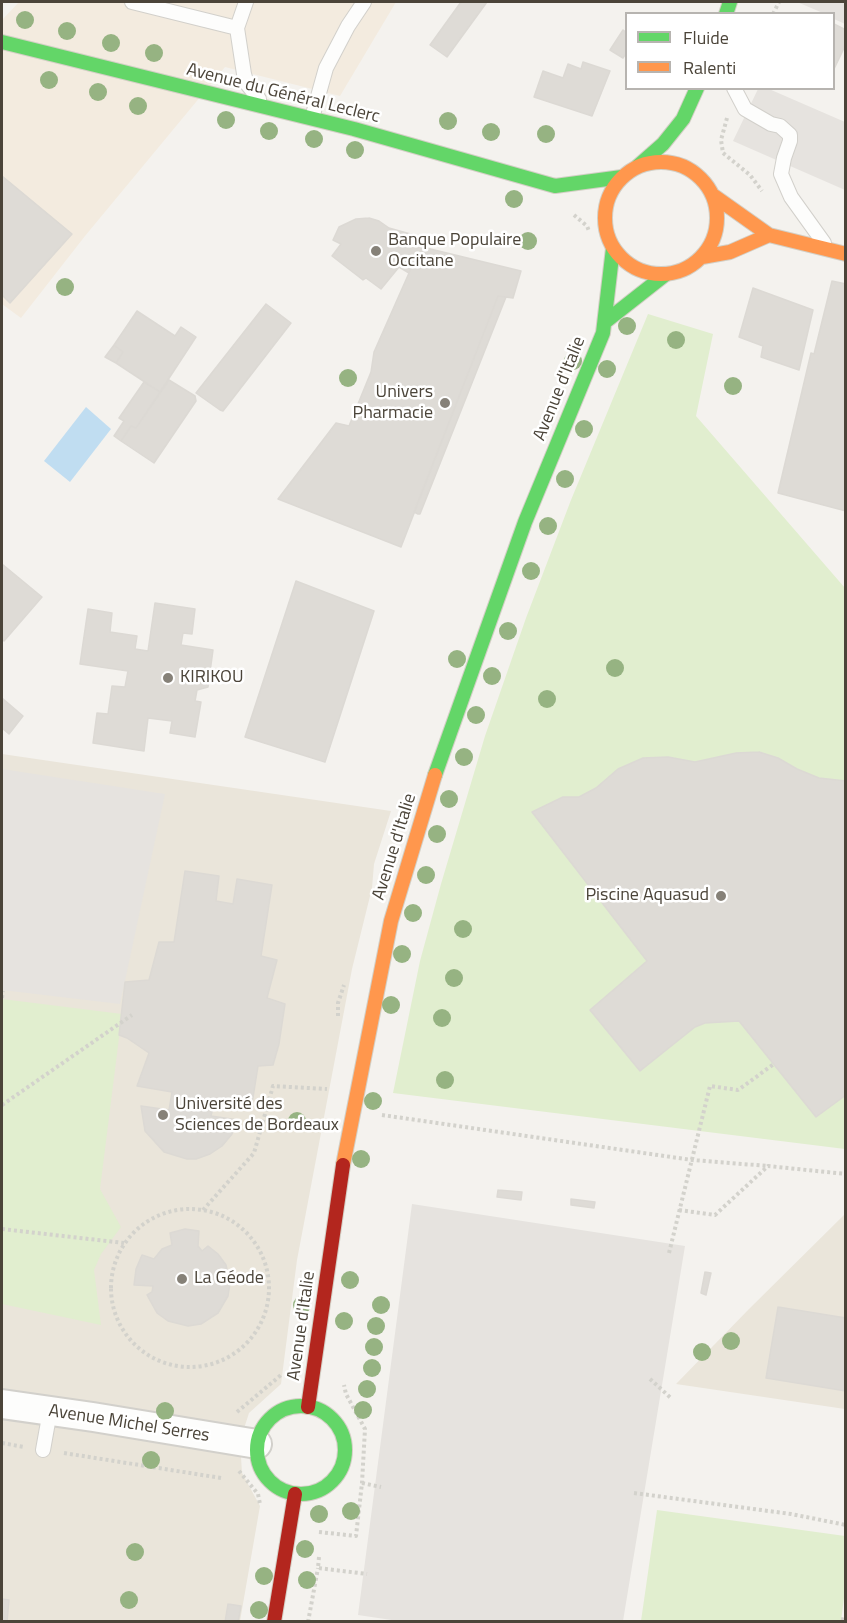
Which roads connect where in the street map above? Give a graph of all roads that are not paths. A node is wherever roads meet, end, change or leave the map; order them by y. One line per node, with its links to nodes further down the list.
1 (132, 2): 4 (lane)
2 (246, 2): 4 (lane)
3 (364, 2): 10 (lane)
4 (237, 28): 9 (lane)
5 (2, 42): 9 (street, Avenue du Général Leclerc)
6 (696, 90): 13 (street)
7 (701, 90): 11 (street)
8 (735, 90): 23 (lane)
9 (263, 106): 10 (street, Avenue du Général Leclerc)
10 (312, 118): 16 (street, Avenue du Général Leclerc)
11 (693, 130)
12 (695, 158): 14 (street)
13 (638, 166): 14 (street); 15 (street)
14 (699, 176): 17 (street)
15 (622, 177): 16 (street, Avenue du Général Leclerc); 20 (street)
16 (555, 186): 18 (street, Avenue du Général Leclerc)
17 (714, 196): 21 (street); 25 (street)
18 (574, 200)
19 (590, 212): 20 (street)
20 (604, 220): 22 (street)
21 (769, 234): 23 (street); 25 (street)
22 (613, 248): 26 (street); 27 (street, Avenue d'Italie)
23 (828, 250): 24 (street)
24 (846, 254)
25 (702, 257): 26 (street)
26 (666, 274): 27 (street, Avenue d'Italie)
27 (605, 322): 29 (street, Avenue d'Italie)
28 (2, 1404): 30 (street, Avenue Michel Serres)
29 (308, 1407): 31 (street); 33 (street)
30 (50, 1411): 31 (street, Avenue Michel Serres); 32 (lane)
31 (257, 1444): 33 (street)
32 (43, 1450)
33 (295, 1494): 34 (street)
34 (274, 1622)

